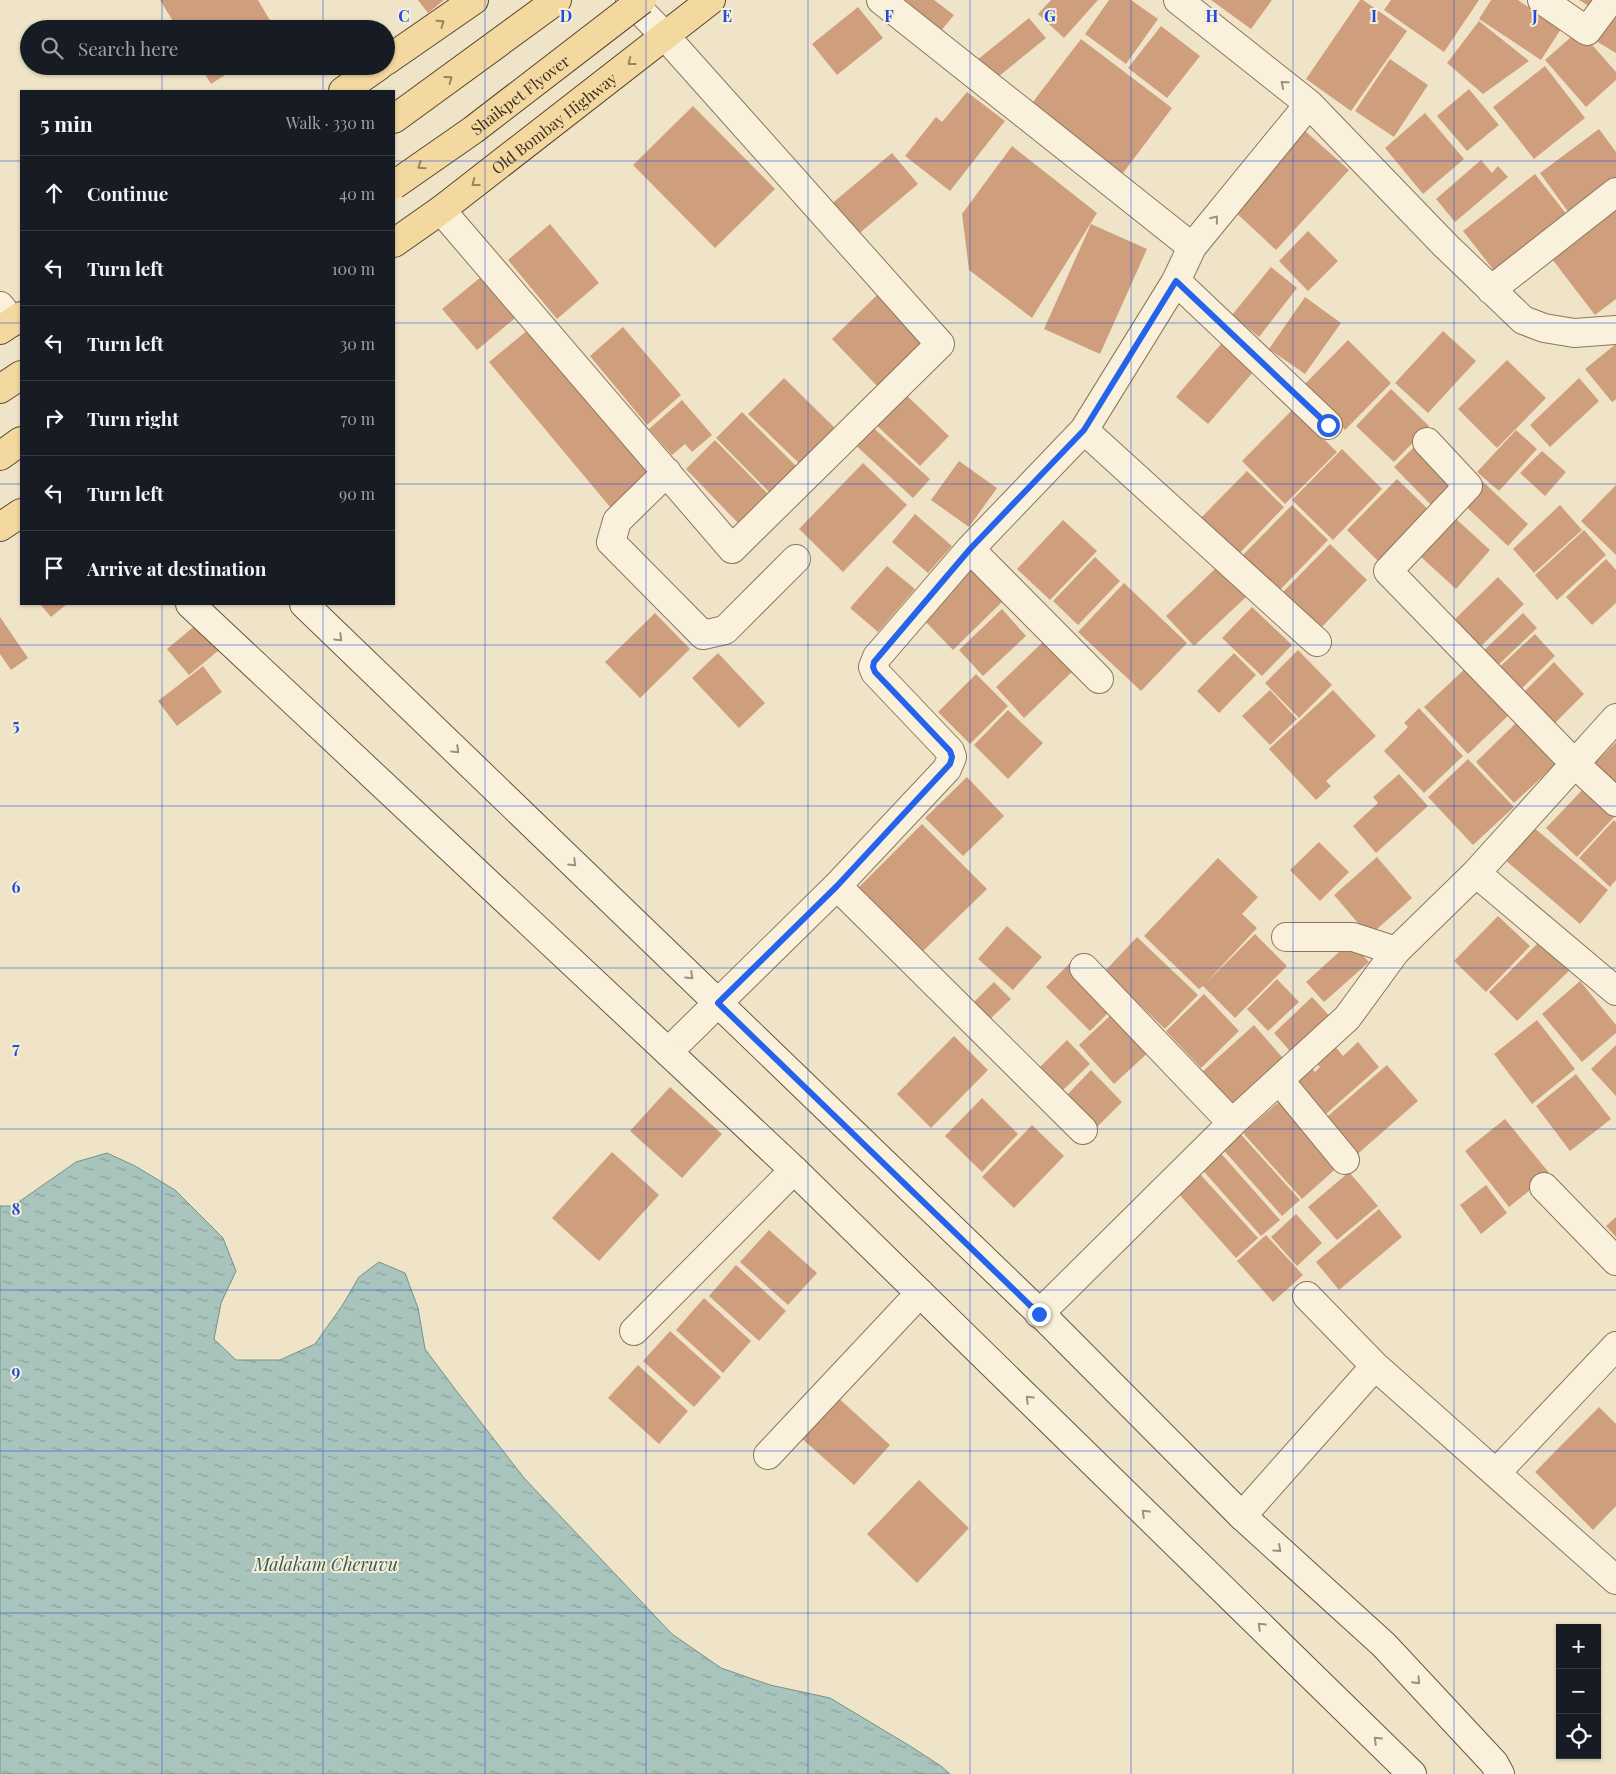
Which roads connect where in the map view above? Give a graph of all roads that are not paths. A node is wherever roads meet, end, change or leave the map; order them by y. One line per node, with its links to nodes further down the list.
1 (474, 0): 11 (main road, one-way to 1)
2 (557, 0): 15 (main road, one-way to 2)
3 (630, 0): 10 (street)
4 (642, 0): 16 (main road, Shaikpet Flyover, one-way to 16, bridge)
5 (711, 0): 10 (main road, Old Bombay Highway)
6 (881, 0): 20 (street)
7 (1542, 0): 8 (street)
8 (1610, 0)
9 (1182, 1): 14 (street, one-way to 9)
10 (665, 36): 18 (main road, Old Bombay Highway, one-way to 18); 31 (street)
11 (395, 55)
12 (366, 75): 13 (main road)
13 (344, 90)
14 (1309, 104): 20 (street, one-way to 14); 22 (street)
15 (395, 118)
16 (395, 184)
17 (1616, 192): 22 (street)
18 (441, 210): 19 (main road, Old Bombay Highway); 31 (street)
19 (395, 243)
20 (1192, 247): 21 (street)
21 (1176, 281): 26 (street); 27 (street)
22 (1491, 290): 23 (street)
23 (1616, 330)
24 (20, 376): 25 (main road)
25 (0, 389)
26 (1328, 425)
27 (1084, 430): 34 (street); 38 (street)
28 (20, 442): 30 (main road)
29 (1427, 442): 41 (street)
30 (0, 456)
31 (667, 472): 35 (street)
32 (20, 513): 33 (main road)
33 (0, 527)
34 (970, 549): 39 (street); 44 (street)
35 (796, 559)
36 (191, 605): 50 (street)
37 (305, 605): 49 (street, one-way to 49)
38 (1316, 642)
39 (1098, 679)
40 (1616, 718): 41 (street)
41 (1574, 764): 42 (street); 43 (street)
42 (1616, 802)
43 (1476, 873): 46 (street); 48 (street)
44 (837, 886): 49 (street); 53 (street)
45 (1286, 937): 46 (street)
46 (1396, 951): 51 (street)
47 (1084, 968): 52 (street)
48 (1616, 991)
49 (718, 1003): 50 (street); 60 (street)
50 (668, 1052): 55 (street)
51 (1280, 1080): 52 (street); 54 (street)
52 (1232, 1123): 60 (street)
53 (1083, 1130)
54 (1345, 1160)
55 (794, 1170): 58 (street); 61 (street)
56 (1544, 1187): 57 (street)
57 (1616, 1261)
58 (920, 1294): 64 (street); 68 (street, one-way to 58)
59 (1307, 1296): 63 (street)
60 (1039, 1314): 66 (street)
61 (634, 1331)
62 (1616, 1346): 65 (street)
63 (1375, 1366): 65 (street); 66 (street)
64 (768, 1455)
65 (1496, 1473): 67 (street)
66 (1242, 1516): 69 (street, one-way to 69)
67 (1616, 1580)
68 (1412, 1774)
69 (1500, 1774)

